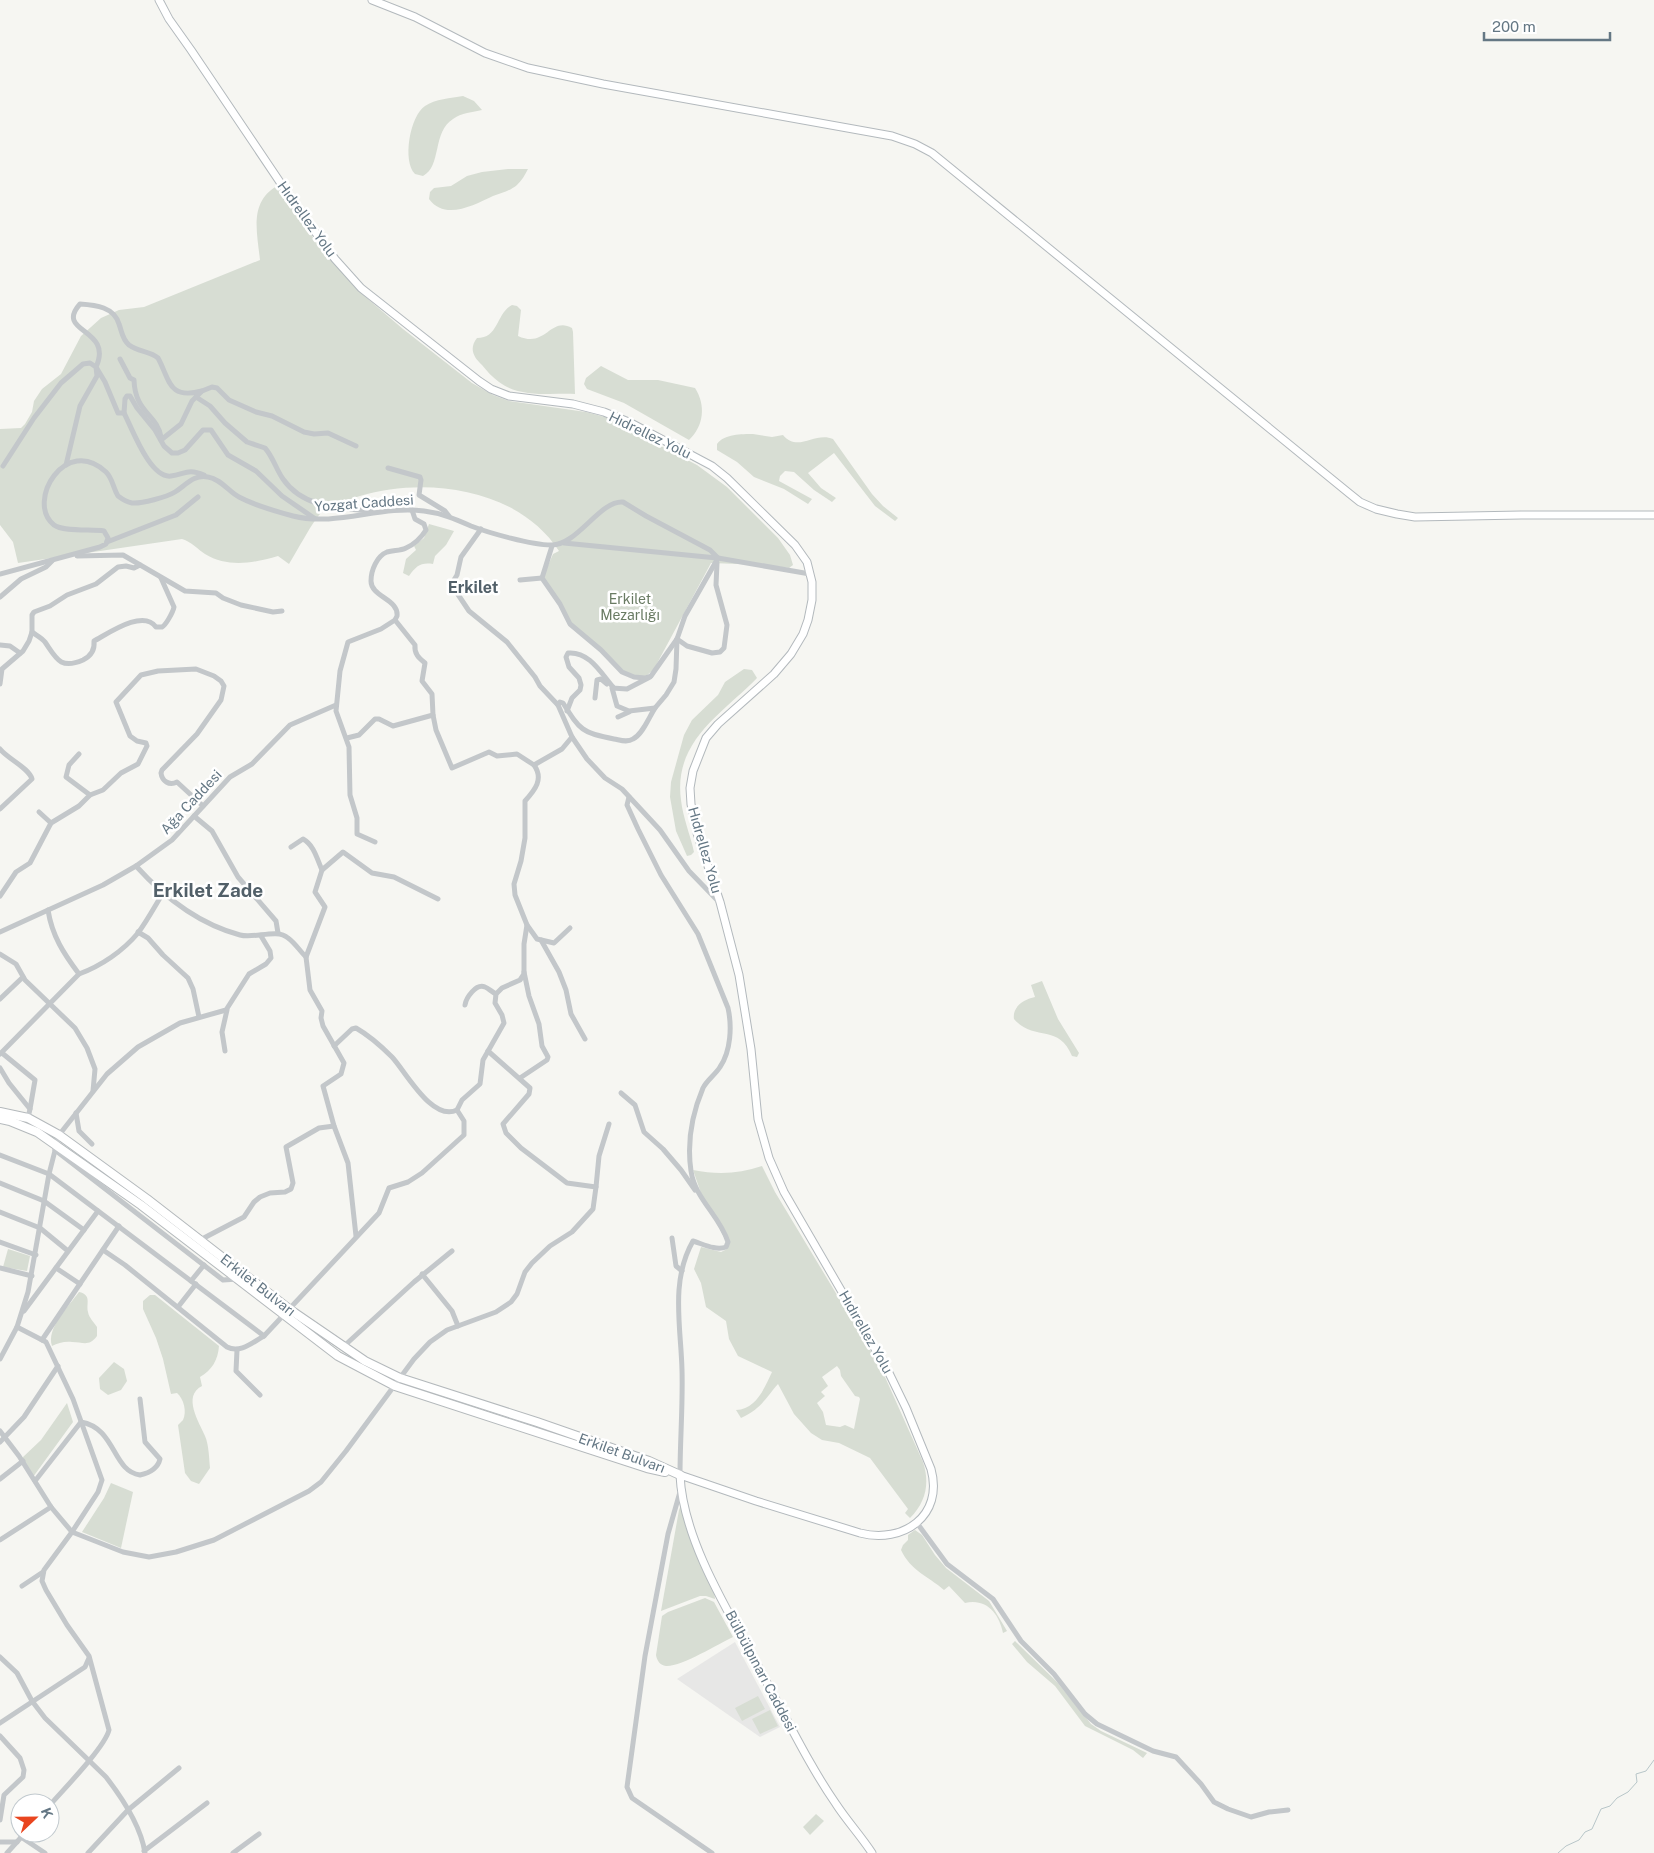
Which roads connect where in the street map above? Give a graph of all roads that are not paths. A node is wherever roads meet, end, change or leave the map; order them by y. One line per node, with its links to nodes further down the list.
1 (159, 0): 29 (street, Hıdrellez Yolu)
2 (372, 0): 17 (street)
3 (120, 360): 8 (street)
4 (96, 367): 5 (street); 7 (street); 10 (street); 11 (street)
5 (202, 392): 6 (street); 9 (street)
6 (196, 397): 8 (street); 16 (street)
7 (124, 413): 8 (street); 13 (street)
8 (161, 440): 19 (street)
9 (356, 446)
10 (66, 465): 13 (street); 21 (street)
11 (3, 466)
12 (388, 468): 18 (street)
13 (206, 476): 19 (street, Yozgat Caddesi)
14 (198, 497): 21 (street)
15 (412, 510): 16 (street, Yozgat Caddesi); 18 (street, Yozgat Caddesi); 35 (street)
16 (377, 512): 19 (street, Yozgat Caddesi)
17 (1654, 515)
18 (449, 516): 20 (street, Yozgat Caddesi)
19 (316, 519)
20 (481, 529): 23 (street, Yozgat Caddesi); 45 (street)
21 (107, 542): 24 (street)
22 (564, 543): 23 (street); 25 (street); 25 (street)
23 (552, 546): 31 (street)
24 (66, 557): 26 (street); 27 (street)
25 (718, 558): 29 (street); 37 (street); 37 (street)
26 (52, 560): 28 (street); 33 (street)
27 (140, 565): 30 (street); 36 (street)
28 (0, 574)
29 (810, 574): 70 (street, Hıdrellez Yolu)
30 (161, 578): 34 (street); 36 (street)
31 (542, 578): 32 (street); 40 (street)
32 (520, 580)
33 (0, 597)
34 (282, 611)
35 (395, 620): 44 (street); 49 (street)
36 (32, 632): 39 (street)
37 (677, 639): 40 (street); 46 (street)
38 (0, 644): 39 (street)
39 (20, 653): 41 (street)
40 (650, 677): 42 (street)
41 (0, 684)
42 (612, 688): 43 (street); 47 (street); 48 (street)
43 (595, 698)
44 (336, 705): 52 (street); 58 (street, Ağa Caddesi)
45 (558, 705): 47 (street); 51 (street)
46 (655, 708): 47 (street); 48 (street)
47 (568, 711)
48 (630, 711): 50 (street)
49 (434, 714): 52 (street); 55 (street)
50 (618, 717)
51 (572, 737): 55 (street); 57 (street)
52 (346, 738): 63 (street)
53 (0, 749): 59 (street)
54 (79, 754): 56 (street)
55 (534, 764): 72 (street)
56 (90, 795): 58 (street); 62 (street)
57 (629, 797): 70 (street); 114 (street)
58 (203, 806): 61 (street, Ağa Caddesi)
59 (0, 809)
60 (39, 812): 62 (street)
61 (194, 816): 65 (street, Ağa Caddesi); 76 (street)
62 (51, 823): 68 (street)
63 (375, 842)
64 (291, 847): 66 (street)
65 (136, 866): 67 (street); 71 (street, Ağa Caddesi)
66 (322, 870): 69 (street); 80 (street)
67 (163, 893): 75 (street); 77 (street)
68 (0, 896)
69 (438, 899)
70 (720, 902): 163 (street, Hıdırellez Yolu)
71 (48, 910): 74 (street, Ağa Caddesi); 82 (street)
72 (527, 925): 78 (street); 81 (street)
73 (570, 928): 78 (street)
74 (0, 932)
75 (138, 932): 82 (street); 89 (street)
76 (278, 933): 77 (street); 80 (street)
77 (261, 936): 88 (street)
78 (541, 940): 90 (street)
79 (0, 954): 83 (street)
80 (306, 958): 91 (street)
81 (524, 972): 84 (street); 96 (street)
82 (79, 974): 86 (street)
83 (23, 977): 85 (street); 86 (street)
84 (496, 994): 87 (street); 93 (street)
85 (0, 999)
86 (50, 1003): 94 (street); 97 (street)
87 (465, 1005)
88 (228, 1009): 89 (street); 92 (street)
89 (199, 1017): 97 (street)
90 (585, 1039)
91 (334, 1046): 100 (street); 106 (street)
92 (225, 1051)
93 (488, 1051): 96 (street); 100 (street)
94 (1, 1054): 99 (street)
95 (0, 1068): 99 (street)
96 (520, 1078): 113 (street)
97 (93, 1092): 102 (street)
98 (621, 1093): 114 (street)
99 (30, 1109): 103 (street)
100 (457, 1110): 121 (street)
101 (0, 1112): 103 (main road, Erkilet Bulvarı)
102 (76, 1113): 107 (street); 108 (street)
103 (28, 1118): 107 (main road, Erkilet Bulvarı)
104 (0, 1119): 109 (main road, Erkilet Bulvarı)
105 (609, 1124): 113 (street)
106 (334, 1126): 121 (street); 123 (street)
107 (59, 1135): 109 (street); 123 (main road, Erkilet Bulvarı)
108 (92, 1144)
109 (55, 1148): 111 (street); 129 (street); 135 (main road, Erkilet Bulvarı)
110 (0, 1155): 111 (street)
111 (49, 1174): 115 (street); 116 (street)
112 (0, 1183): 115 (street)
113 (596, 1187): 141 (street)
114 (699, 1194): 132 (street)
115 (44, 1201): 119 (street); 120 (street)
116 (98, 1211): 118 (street); 120 (street)
117 (0, 1212): 119 (street)
118 (119, 1226): 125 (street); 136 (street)
119 (40, 1228): 126 (street); 128 (street)
120 (84, 1230): 126 (street)
121 (356, 1236): 139 (street)
122 (672, 1238): 132 (street)
123 (200, 1240): 139 (main road, Erkilet Bulvarı)
124 (0, 1242): 128 (street)
125 (103, 1250): 137 (street); 138 (street)
126 (68, 1251): 131 (street)
127 (452, 1251): 133 (street)
128 (36, 1255): 134 (street)
129 (204, 1264): 135 (street); 136 (street)
130 (0, 1268): 134 (street)
131 (56, 1268): 137 (street); 140 (street)
132 (682, 1272): 158 (street)
133 (422, 1274): 141 (street); 145 (street)
134 (32, 1276): 140 (street)
135 (238, 1279): 139 (main road, Erkilet Bulvarı)
136 (194, 1282): 138 (street); 143 (street)
137 (80, 1284): 144 (street)
138 (178, 1307): 146 (street)
139 (286, 1312): 143 (street); 145 (main road, Erkilet Bulvarı); 150 (main road, Erkilet Bulvarı)
140 (21, 1316): 142 (street)
141 (458, 1326): 149 (street)
142 (17, 1327): 144 (street); 147 (street)
143 (264, 1336): 146 (street)
144 (42, 1340): 148 (street)
145 (344, 1347): 149 (main road, Erkilet Bulvarı)
146 (237, 1350): 151 (street)
147 (0, 1359)
148 (58, 1366): 153 (street); 155 (street)
149 (400, 1378): 150 (street); 158 (main road, Erkilet Bulvarı)
150 (395, 1386): 158 (main road, Erkilet Bulvarı); 164 (street)
151 (260, 1395)
152 (140, 1399): 153 (street)
153 (81, 1422): 160 (street); 164 (street)
154 (0, 1432): 155 (street)
155 (5, 1438): 156 (street); 157 (street)
156 (0, 1442)
157 (22, 1462): 159 (street); 160 (street)
158 (680, 1475): 161 (street, Bülbülpınarı Caddesi); 163 (street)
159 (0, 1479)
160 (35, 1482): 162 (street)
161 (680, 1492): 188 (street); 189 (street, Bülbülpınarı Caddesi)
162 (51, 1507): 164 (street); 165 (street)
163 (917, 1523): 178 (street)
164 (72, 1532): 166 (street)
165 (0, 1540)
166 (43, 1572): 167 (street); 168 (street)
167 (22, 1586)
168 (89, 1656): 170 (street); 173 (street)
169 (0, 1657): 170 (street)
170 (32, 1701): 171 (street); 173 (street)
171 (0, 1722)
172 (0, 1736): 179 (street)
173 (88, 1760): 175 (street); 177 (street)
174 (179, 1768): 177 (street)
175 (60, 1793)
176 (207, 1803): 183 (street)
177 (128, 1810): 183 (street); 186 (street)
178 (1288, 1810)
179 (0, 1820)
180 (259, 1834): 187 (street)
181 (17, 1843): 184 (street)
182 (29, 1843): 185 (street)
183 (144, 1852)
184 (8, 1853)
185 (45, 1853)
186 (88, 1853)
187 (232, 1853)
188 (712, 1853)
189 (872, 1853)

